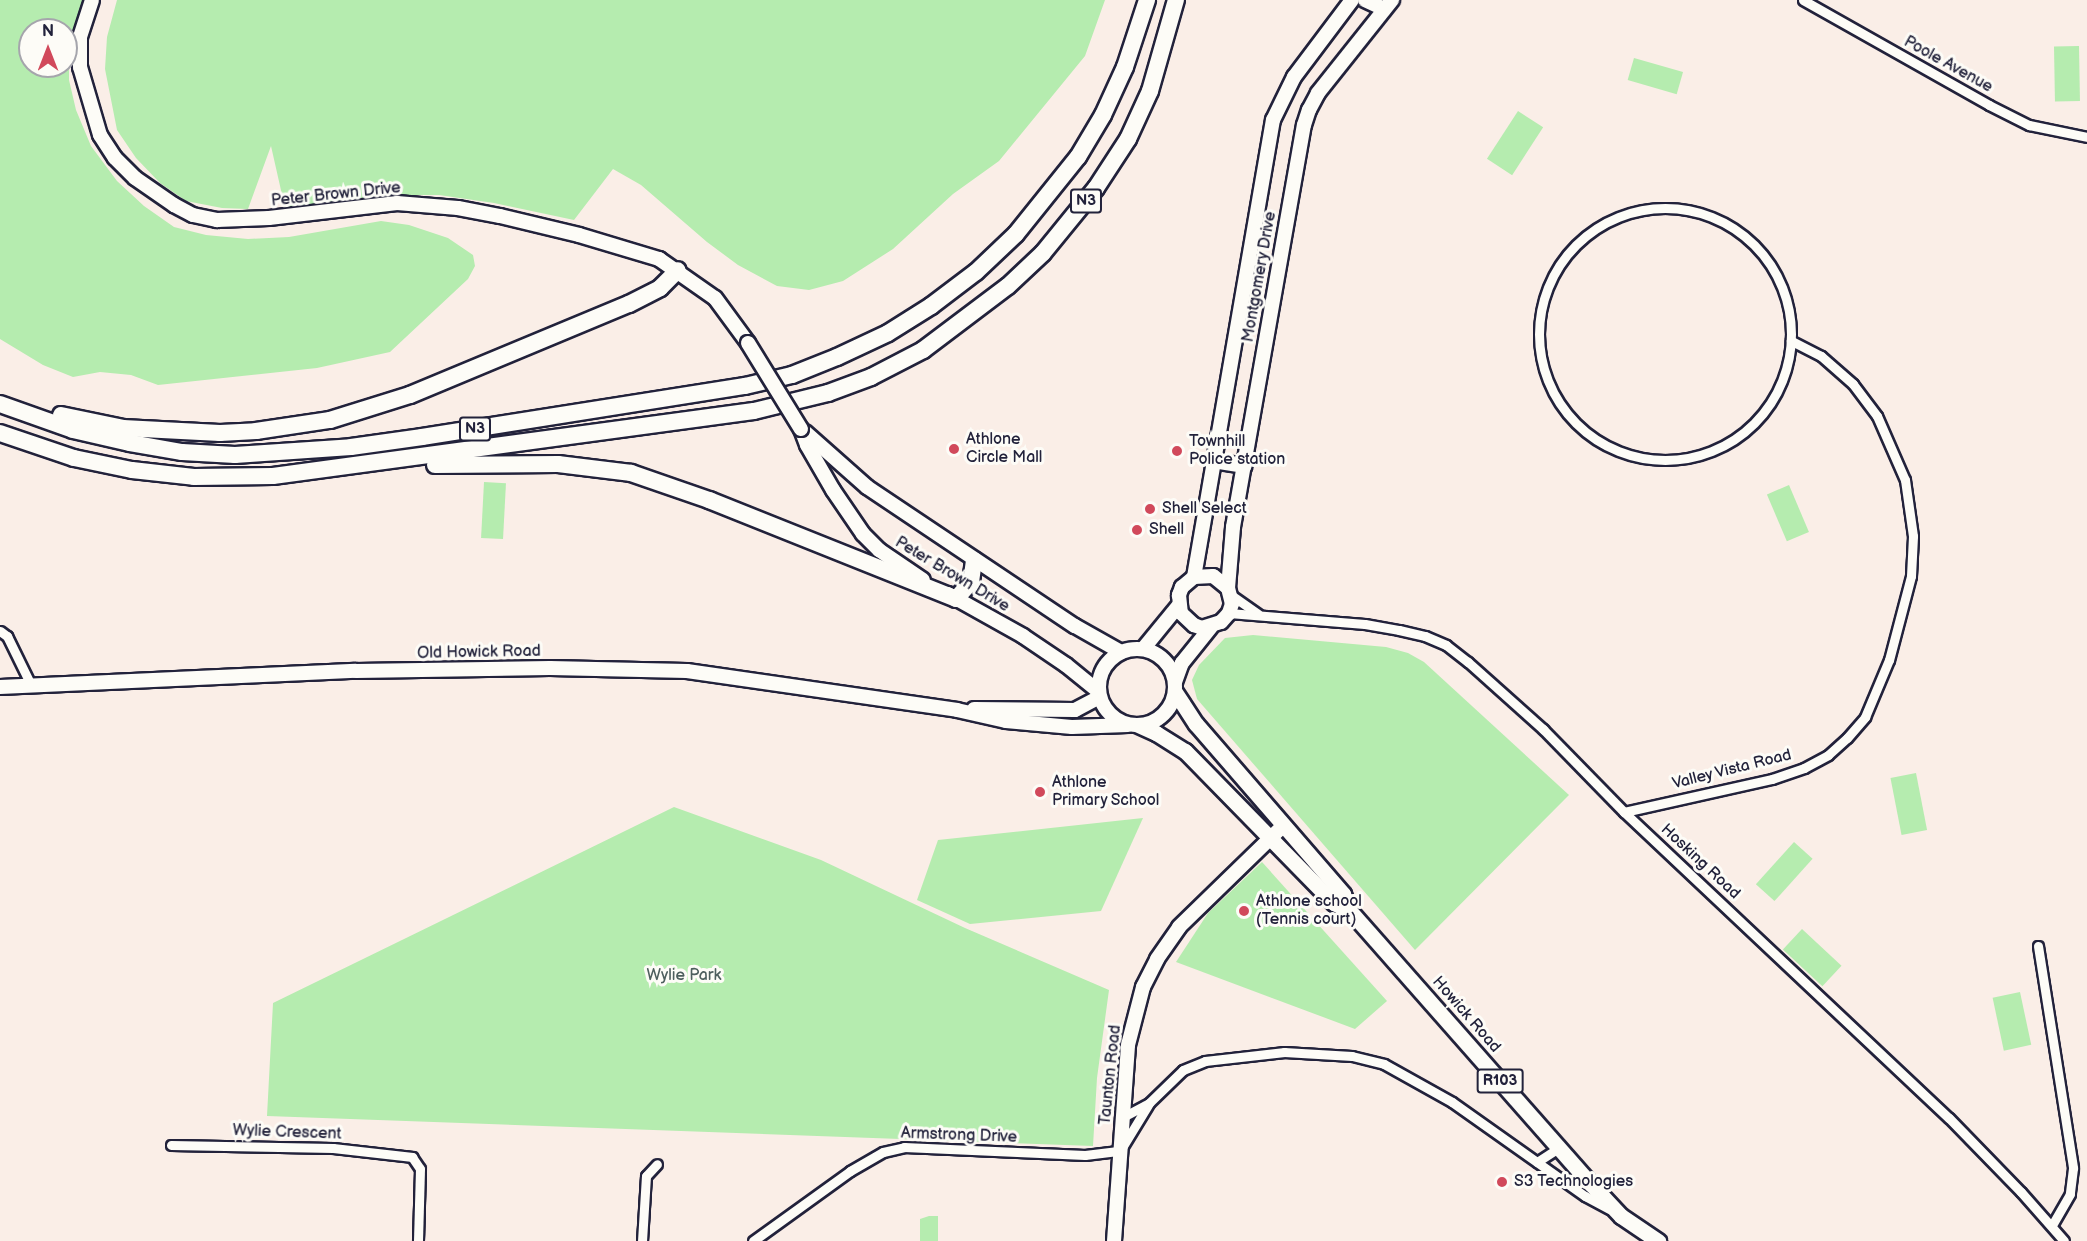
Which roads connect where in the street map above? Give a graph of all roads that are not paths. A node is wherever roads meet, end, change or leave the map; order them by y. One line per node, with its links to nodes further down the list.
1 (92, 0): 9 (street, Peter Brown Drive)
2 (1147, 0): 12 (highway, N3)
3 (1176, 0): 17 (highway, N3)
4 (1352, 0): 15 (street, Montgomery Drive)
5 (1365, 0): 7 (street)
6 (1803, 0): 8 (street, Poole Avenue)
7 (1388, 4): 16 (street, Montgomery Drive)
8 (2087, 137)
9 (678, 270): 11 (highway); 13 (street, Peter Brown Drive, bridge)
10 (1791, 341): 10 (street); 35 (street, Valley Vista Road)
11 (0, 395)
12 (0, 404)
13 (801, 429): 18 (street, Peter Brown Drive); 21 (street, Peter Brown Drive)
14 (0, 433): 17 (highway, N3)
15 (1214, 461): 16 (street); 19 (street, Montgomery Drive)
16 (1245, 466): 20 (street, Montgomery Drive)
17 (316, 472): 21 (highway)
18 (975, 560): 21 (highway); 28 (street, Peter Brown Drive)
19 (1194, 577): 20 (street); 22 (street)
20 (1230, 592): 23 (street); 24 (street, Hosking Road)
21 (956, 598): 32 (street, Peter Brown Drive)
22 (1179, 605): 25 (street); 27 (street)
23 (1229, 613): 24 (street, Hosking Road); 25 (street)
24 (1258, 614): 35 (street, Hosking Road)
25 (1211, 627): 31 (street)
26 (0, 631): 29 (street)
27 (1143, 649): 28 (street); 31 (street, R103)
28 (1121, 652): 32 (street)
29 (31, 685): 30 (street, Old Howick Road / R103); 33 (street, Old Howick Road / R103)
30 (0, 687)
31 (1175, 687): 34 (street, R103); 36 (main road, Howick Road / R103)
32 (1099, 694): 33 (street, Old Howick Road / R103); 34 (street, R103)
33 (957, 710): 34 (street, Old Howick Road / R103)
34 (1133, 725): 37 (main road, Howick Road / R103)
35 (1624, 812): 48 (street, Hosking Road)
36 (1284, 825): 37 (street, Taunton Road); 38 (main road, Howick Road / R103)
37 (1271, 837): 38 (main road, Howick Road / R103); 41 (street, Taunton Road)
38 (1350, 911): 43 (main road, Howick Road / R103)
39 (2038, 946): 48 (street)
40 (1149, 1102): 41 (street); 44 (street); 45 (street)
41 (1121, 1118): 44 (street, Taunton Road)
42 (171, 1145): 49 (street, Wylie Crescent)
43 (1560, 1147): 45 (street); 47 (main road, Howick Road / R103)
44 (1120, 1151): 51 (street, Armstrong Drive); 52 (street, Taunton Road)
45 (1537, 1162): 47 (street)
46 (657, 1164): 50 (street)
47 (1621, 1216): 53 (main road, Howick Road / R103)
48 (2052, 1225): 54 (street, Hosking Road)
49 (418, 1241)
50 (642, 1241)
51 (753, 1241)
52 (1114, 1241)
53 (1658, 1241)
54 (2064, 1241)

